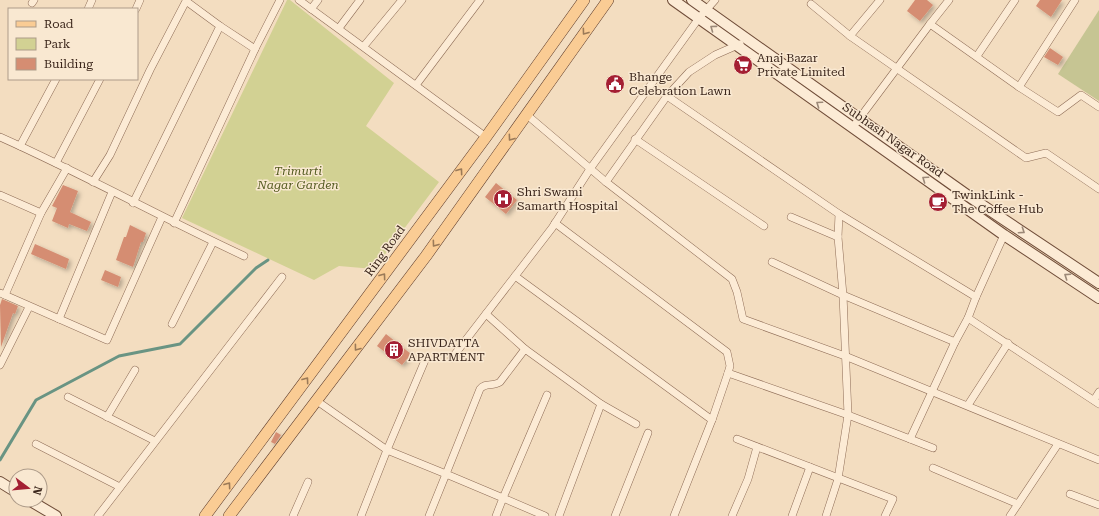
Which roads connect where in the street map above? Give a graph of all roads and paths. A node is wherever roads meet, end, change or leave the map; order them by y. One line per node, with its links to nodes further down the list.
1 (185, 0): 21 (street); 45 (street)
2 (280, 0): 27 (street)
3 (299, 0): 18 (street)
4 (318, 0): 18 (street)
5 (360, 0): 22 (street)
6 (402, 0): 25 (street)
7 (480, 0): 32 (street)
8 (584, 0): 39 (main road, Ring Road)
9 (608, 0): 36 (main road, one-way to 36)
10 (673, 0): 19 (street, Subhash Nagar Road)
11 (692, 0): 19 (street)
12 (715, 0): 19 (street)
13 (880, 0): 23 (street)
14 (948, 0): 20 (street)
15 (1015, 0): 28 (street)
16 (1075, 0): 33 (street)
17 (811, 4): 23 (street)
18 (311, 9): 22 (street)
19 (703, 14): 24 (street); 26 (street, Subhash Nagar Road, one-way to 19); 44 (street)
20 (930, 24): 28 (street); 29 (street)
21 (220, 26): 27 (street); 49 (street)
22 (339, 28): 25 (street)
23 (850, 36): 29 (street)
24 (748, 40): 26 (street); 37 (street)
25 (364, 46): 32 (street)
26 (737, 46): 34 (street); 37 (street, Subhash Nagar Road, one-way to 26)
27 (255, 49): 54 (street)
28 (977, 56): 33 (street)
29 (898, 68): 37 (street); 46 (street)
30 (55, 80): 41 (street)
31 (99, 80): 42 (street)
32 (416, 85): 39 (street)
33 (1019, 87): 35 (street)
34 (667, 96): 40 (street); 51 (street)
35 (1099, 107)
36 (527, 115): 44 (street); 87 (main road, one-way to 87)
37 (856, 123): 57 (street, Subhash Nagar Road, one-way to 37); 64 (street, one-way to 64)
38 (0, 137): 41 (street)
39 (486, 137): 118 (main road, Ring Road, one-way to 39)
40 (635, 139): 44 (street); 56 (street)
41 (20, 146): 42 (street)
42 (56, 163): 43 (street)
43 (66, 168): 45 (street); 50 (street)
44 (598, 176): 55 (street); 77 (street)
45 (94, 182): 47 (street)
46 (1099, 189)
47 (112, 192): 49 (street); 72 (street)
48 (0, 195): 50 (street)
49 (133, 203): 52 (street)
50 (41, 213): 65 (street)
51 (839, 214): 58 (street); 67 (street)
52 (162, 217): 54 (street); 72 (street)
53 (791, 217): 58 (street)
54 (174, 223): 59 (street)
55 (555, 224): 62 (street); 82 (street)
56 (764, 226)
57 (1004, 235): 67 (street); 68 (street, Subhash Nagar Road, one-way to 57)
58 (838, 237): 66 (street)
59 (213, 242): 60 (street); 73 (street)
60 (244, 256)
61 (772, 262): 66 (street)
62 (515, 276): 70 (street); 93 (street)
63 (282, 277): 98 (street)
64 (1099, 283)
65 (3, 294): 69 (street)
66 (843, 295): 74 (street); 77 (street)
67 (976, 297): 71 (street)
68 (1099, 298)
69 (29, 307): 72 (street); 80 (street)
70 (486, 314): 76 (street); 79 (street)
71 (968, 318): 74 (street); 75 (street)
72 (59, 319)
73 (172, 324)
74 (955, 342): 83 (street)
75 (1008, 343): 88 (street); 90 (street)
76 (525, 349): 89 (street); 107 (street)
77 (845, 356): 83 (street); 91 (street)
78 (426, 358): 103 (street)
79 (452, 358)
80 (0, 365)
81 (135, 370): 92 (street)
82 (728, 373): 91 (street); 93 (street)
83 (931, 391): 90 (street); 97 (street)
84 (1099, 392): 88 (street)
85 (547, 395): 112 (street)
86 (68, 397): 92 (street)
87 (317, 401): 103 (street); 119 (main road)
88 (1096, 402)
89 (601, 404): 94 (street); 125 (street)
90 (968, 405): 100 (street)
91 (848, 415): 97 (street); 108 (street)
92 (107, 417): 98 (street)
93 (712, 420): 127 (street)
94 (636, 424)
95 (648, 433): 126 (street)
96 (736, 439): 101 (street)
97 (910, 439): 102 (street)
98 (155, 441): 110 (street)
99 (36, 444): 110 (street)
100 (1058, 444): 104 (street); 113 (street)
101 (757, 447): 105 (street); 128 (street)
102 (933, 448)
103 (387, 450): 107 (street); 121 (street)
104 (1099, 460)
105 (810, 468): 108 (street); 129 (street)
106 (934, 468): 113 (street)
107 (446, 474): 112 (street); 122 (street)
108 (838, 479): 130 (street); 131 (street)
109 (308, 482): 120 (street)
110 (120, 487): 117 (street)
111 (1070, 494): 114 (street)
112 (503, 498): 123 (street); 124 (street)
113 (1018, 504): 132 (street)
114 (1099, 505)
115 (42, 508): 116 (street)
116 (56, 516)
117 (98, 516)
118 (205, 516)
119 (229, 516)
120 (293, 516)
121 (361, 516)
122 (429, 516)
123 (496, 516)
124 (545, 516)
125 (559, 516)
126 (614, 516)
127 (674, 516)
128 (732, 516)
129 (792, 516)
130 (826, 516)
131 (885, 516)
132 (1010, 516)

